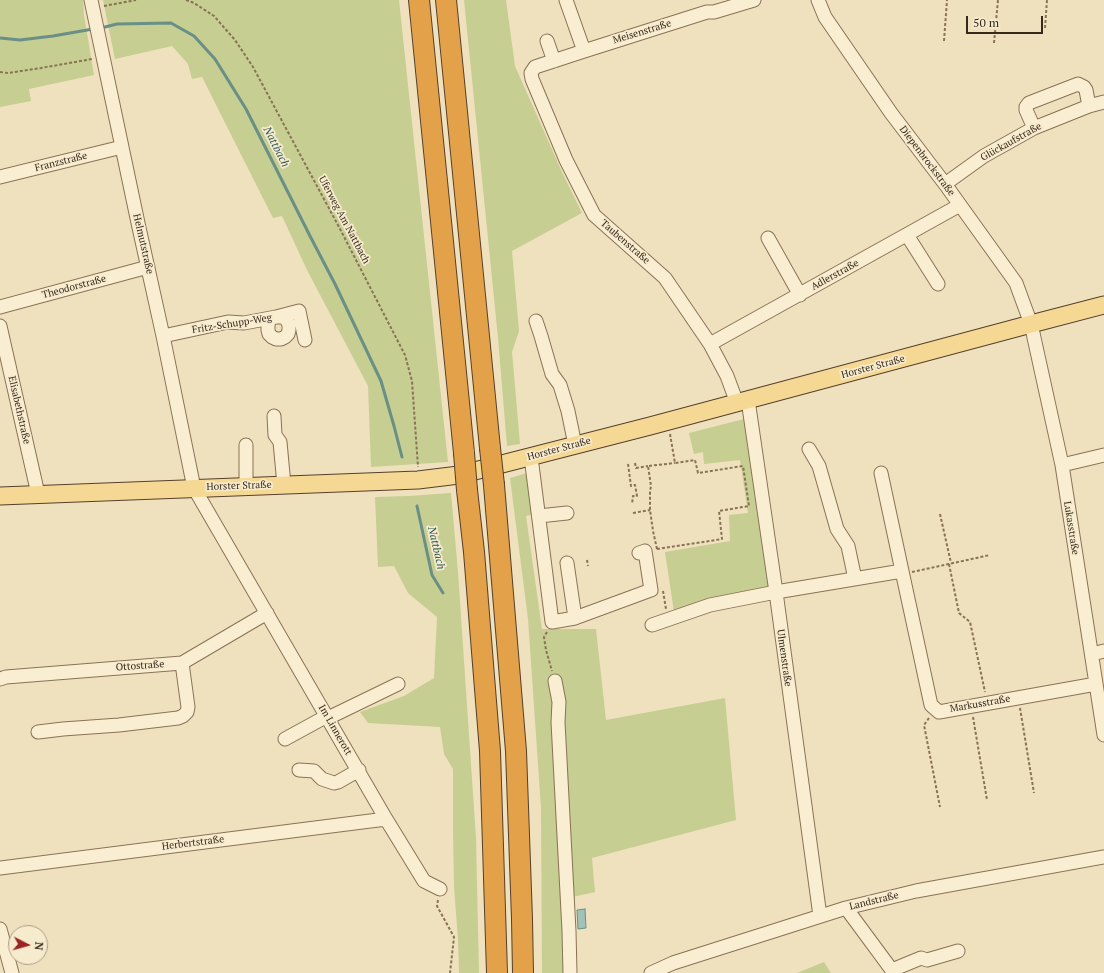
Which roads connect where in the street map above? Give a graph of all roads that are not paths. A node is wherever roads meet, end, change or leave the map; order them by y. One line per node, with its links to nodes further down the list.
1 (420, 0): 78 (highway, bridge)
2 (446, 0): 79 (highway, bridge)
3 (566, 0): 9 (street)
4 (754, 0): 7 (street, Meisenstraße)
5 (818, 0): 17 (street, Diepenbrockstraße)
6 (92, 4): 15 (street, Helmutstraße)
7 (705, 6): 9 (street, Meisenstraße)
8 (547, 41): 10 (street)
9 (584, 51): 10 (street, Meisenstraße)
10 (554, 61): 11 (street, Meisenstraße)
11 (532, 71): 31 (street, Taubenstraße)
12 (1104, 102): 13 (street, Glückaufstraße)
13 (1089, 106): 14 (street, Glückaufstraße); 14 (street)
14 (1034, 128): 17 (street, Glückaufstraße)
15 (122, 147): 16 (street, Franzstraße); 21 (street, Helmutstraße)
16 (0, 177)
17 (945, 184): 18 (street, Diepenbrockstraße)
18 (960, 205): 19 (street, Adlerstraße); 27 (street, Diepenbrockstraße)
19 (907, 235): 22 (street); 23 (street, Adlerstraße)
20 (768, 238): 23 (street)
21 (148, 267): 25 (street, Theodorstraße); 29 (street, Helmutstraße)
22 (938, 284)
23 (800, 295): 31 (street, Adlerstraße)
24 (1104, 305): 27 (main road, Horster Straße)
25 (0, 307)
26 (536, 321): 34 (street)
27 (1031, 324): 32 (main road, Horster Straße); 39 (street, Lukasstraße)
28 (0, 326): 44 (street, Elisabethstraße)
29 (164, 336): 30 (street, Fritz-Schupp-Weg); 43 (street, Helmutstraße)
30 (304, 340)
31 (710, 344): 32 (street, Taubenstraße)
32 (742, 402): 34 (main road, Horster Straße); 52 (street, Ulmenstraße)
33 (274, 416): 41 (street)
34 (575, 445): 38 (main road, Horster Straße)
35 (246, 446): 42 (street)
36 (809, 449): 51 (street)
37 (1104, 455): 39 (street)
38 (530, 457): 41 (main road, Horster Straße); 47 (street)
39 (1062, 465): 56 (street, Lukasstraße)
40 (881, 473): 50 (street, Markusstraße)
41 (284, 485): 42 (main road, Horster Straße)
42 (246, 486): 43 (main road, Horster Straße)
43 (194, 488): 44 (main road, Horster Straße); 53 (street, Im Linnerott)
44 (38, 494): 45 (main road, Horster Straße)
45 (0, 496)
46 (566, 513): 47 (street)
47 (539, 516): 54 (street)
48 (639, 553): 54 (street)
49 (567, 563): 54 (street)
50 (903, 572): 51 (street); 61 (street, Markusstraße)
51 (855, 578): 52 (street)
52 (776, 592): 55 (street); 73 (street, Ulmenstraße)
53 (267, 613): 57 (street, Ottostraße); 62 (street, Im Linnerott)
54 (575, 618)
55 (652, 625)
56 (1098, 652): 61 (street, Lukasstraße)
57 (182, 663): 58 (street, Ottostraße); 63 (street)
58 (0, 679)
59 (555, 681): 80 (street)
60 (398, 684): 62 (street)
61 (1096, 684): 64 (street, Lukasstraße)
62 (328, 717): 65 (street); 67 (street, Im Linnerott)
63 (38, 732)
64 (1104, 735)
65 (285, 739)
66 (299, 770): 67 (street)
67 (359, 770): 68 (street, Im Linnerott)
68 (386, 819): 70 (street, Herbertstraße); 71 (street, Im Linnerott)
69 (1104, 857): 72 (street, Landstraße)
70 (0, 868)
71 (440, 889)
72 (846, 908): 73 (street, Landstraße); 76 (street)
73 (820, 916): 81 (street, Landstraße)
74 (0, 929): 77 (street)
75 (958, 951): 76 (street)
76 (893, 972)
77 (12, 973)
78 (497, 973)
79 (523, 973)
80 (570, 973)
81 (651, 973)

